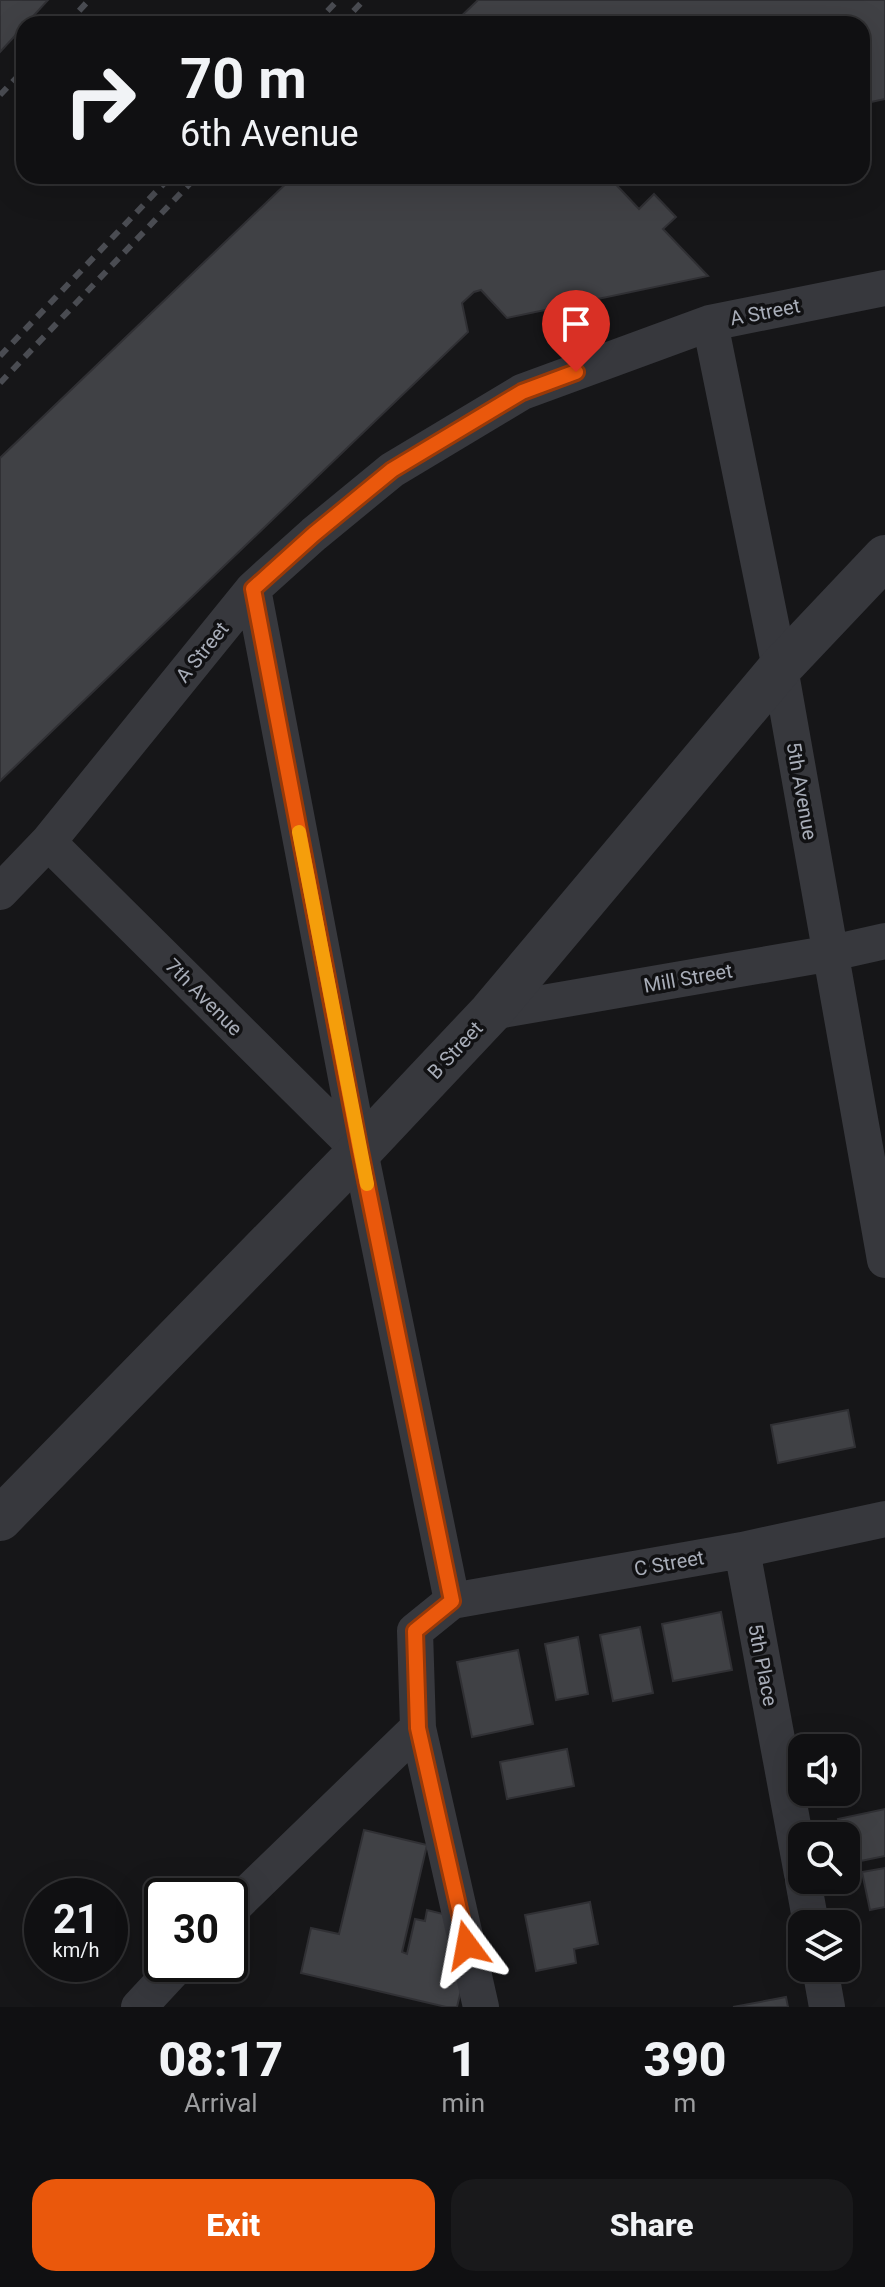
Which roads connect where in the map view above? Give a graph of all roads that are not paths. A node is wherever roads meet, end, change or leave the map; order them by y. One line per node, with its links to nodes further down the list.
1 (885, 288): 2 (street, A Street)
2 (710, 323): 4 (street, A Street); 5 (street, 5th Avenue)
3 (885, 557): 5 (street, B Street)
4 (253, 589): 6 (street, A Street); 11 (street)
5 (780, 668): 9 (street, 5th Avenue); 10 (street, B Street)
6 (48, 842): 7 (street, A Street); 11 (street, 7th Avenue)
7 (0, 892)
8 (885, 941): 9 (street, Mill Street)
9 (832, 953): 10 (street, Mill Street); 12 (street, 5th Avenue)
10 (491, 1012): 11 (street, B Street)
11 (360, 1151): 13 (street, B Street); 16 (street)
12 (885, 1260)
13 (2, 1514)
14 (885, 1519): 15 (street, C Street)
15 (742, 1550): 16 (street, C Street); 18 (street, 5th Place)
16 (452, 1601): 17 (street)
17 (418, 1728): 19 (street); 23 (street)
18 (792, 1822)
19 (248, 1893)
20 (162, 1982): 22 (street)
21 (823, 1982): 24 (street)
22 (139, 2007)
23 (481, 2007)
24 (827, 2007)

